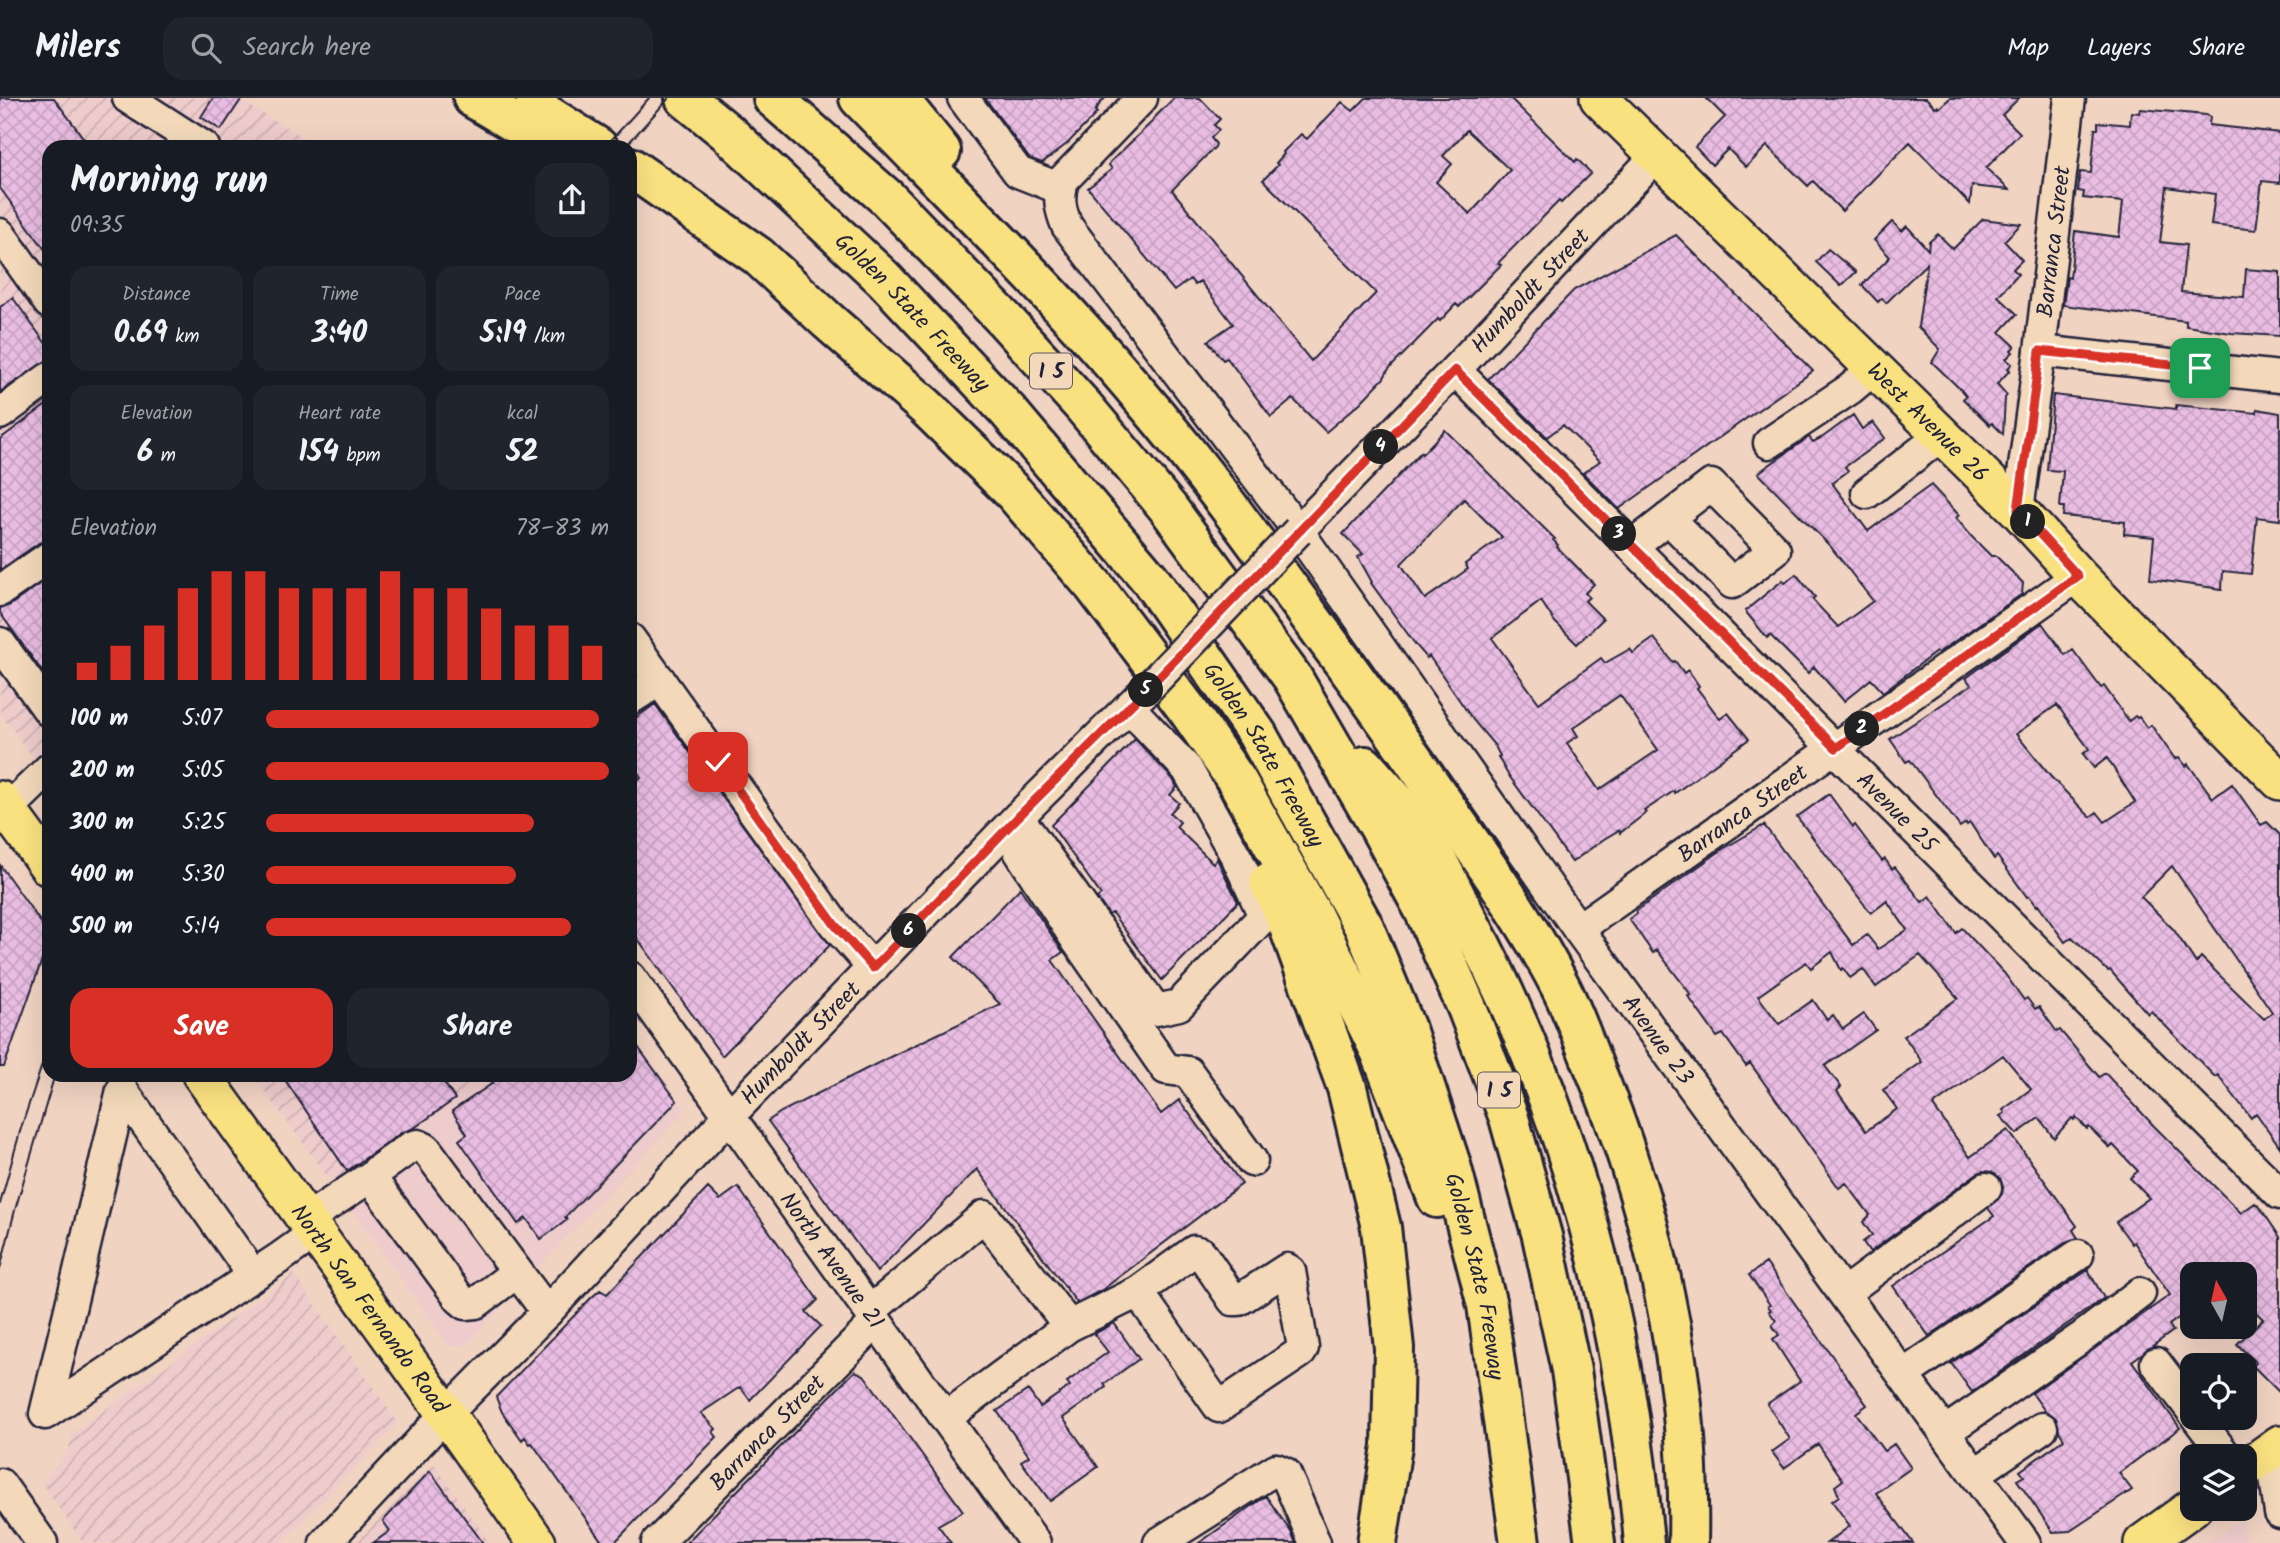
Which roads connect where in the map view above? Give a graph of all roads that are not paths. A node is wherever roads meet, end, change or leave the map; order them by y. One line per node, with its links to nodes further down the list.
1 (128, 98): 12 (street)
2 (473, 98): 13 (highway)
3 (521, 98): 14 (highway)
4 (685, 98): 69 (highway, Golden State Freeway / I 5)
5 (773, 98): 41 (highway, I 5)
6 (859, 98): 21 (highway)
7 (898, 98): 21 (highway)
8 (963, 98): 17 (street)
9 (1142, 98): 17 (street)
10 (2070, 98): 23 (street, Barranca Street)
11 (1615, 103): 15 (main road, West Avenue 26)
12 (193, 140)
13 (543, 140)
14 (587, 140)
15 (1657, 155): 24 (main road, West Avenue 26); 25 (street, Humboldt Street)
16 (637, 172): 22 (highway)
17 (1061, 189): 34 (street, Avenue 23)
18 (637, 200): 22 (highway)
19 (0, 234): 20 (street)
20 (42, 293)
21 (1058, 302): 99 (highway)
22 (828, 321): 46 (highway)
23 (2040, 351): 26 (street); 32 (street, Barranca Street)
24 (1874, 369): 29 (main road, West Avenue 26); 30 (street)
25 (1455, 370): 34 (street, Humboldt Street); 35 (street, Avenue 25)
26 (2280, 377)
27 (42, 384): 28 (street)
28 (0, 414)
29 (1942, 435): 31 (street); 32 (main road, West Avenue 26)
30 (1769, 443)
31 (1867, 493)
32 (2018, 510): 37 (main road, West Avenue 26)
33 (1668, 519): 33 (street); 35 (street)
34 (1298, 531): 44 (street, Humboldt Street, bridge); 53 (street, Avenue 23)
35 (1632, 546): 47 (street, Avenue 25)
36 (42, 563): 38 (street)
37 (2078, 576): 47 (street, Barranca Street); 49 (main road, West Avenue 26)
38 (0, 592)
39 (0, 643): 45 (street)
40 (637, 649): 42 (street)
41 (1292, 677): 97 (highway, I 5); 98 (highway)
42 (660, 680): 43 (street); 54 (street)
43 (637, 695)
44 (1137, 699): 51 (street, Humboldt Street); 51 (street)
45 (42, 701)
46 (1187, 709): 69 (highway); 95 (highway)
47 (1836, 748): 53 (street, Barranca Street); 61 (street, Avenue 25)
48 (42, 775): 50 (street)
49 (2280, 781)
50 (4, 805): 52 (main road)
51 (1012, 824): 54 (street, Humboldt Street); 58 (street)
52 (42, 857)
53 (1578, 929): 67 (street, Avenue 23)
54 (873, 968): 57 (street, Humboldt Street)
55 (637, 987): 57 (street, North Avenue 21)
56 (207, 1082): 62 (main road, North San Fernando Road)
57 (730, 1115): 70 (street, Humboldt Street); 71 (street, North Avenue 21)
58 (1252, 1161)
59 (374, 1177): 62 (street); 64 (street); 64 (street)
60 (1986, 1188): 67 (street)
61 (2280, 1194)
62 (312, 1226): 65 (street); 76 (main road, North San Fernando Road)
63 (2078, 1255): 74 (street)
64 (517, 1272): 70 (street)
65 (253, 1275): 65 (street)
66 (1138, 1292): 66 (street); 72 (street)
67 (1844, 1293): 74 (street, Avenue 23)
68 (2140, 1293): 80 (street)
69 (1486, 1305): 96 (highway, Golden State Freeway / I 5)
70 (547, 1312): 76 (street, Humboldt Street)
71 (873, 1317): 72 (street, Barranca Street); 77 (street, North Avenue 21); 91 (street, Barranca Street)
72 (1069, 1326): 77 (street)
73 (2156, 1363): 75 (street)
74 (1903, 1375): 80 (street, Avenue 23)
75 (2180, 1395)
76 (446, 1413): 89 (street, Humboldt Street); 90 (main road, North San Fernando Road)
77 (945, 1418): 92 (street, North Avenue 21)
78 (2042, 1429): 83 (street)
79 (2206, 1430): 81 (street)
80 (1945, 1432): 83 (street, Avenue 23)
81 (2218, 1444)
82 (2266, 1455): 85 (street)
83 (1975, 1474): 100 (street, Avenue 23)
84 (0, 1484): 88 (street)
85 (2280, 1513)
86 (2180, 1517): 87 (main road)
87 (2150, 1541)
88 (42, 1543)
89 (325, 1543)
90 (537, 1543)
91 (657, 1543)
92 (1035, 1543)
93 (1159, 1543): 94 (street)
94 (1315, 1543)
95 (1377, 1543)
96 (1520, 1543)
97 (1595, 1543)
98 (1644, 1543)
99 (1688, 1543)
100 (2025, 1543)

